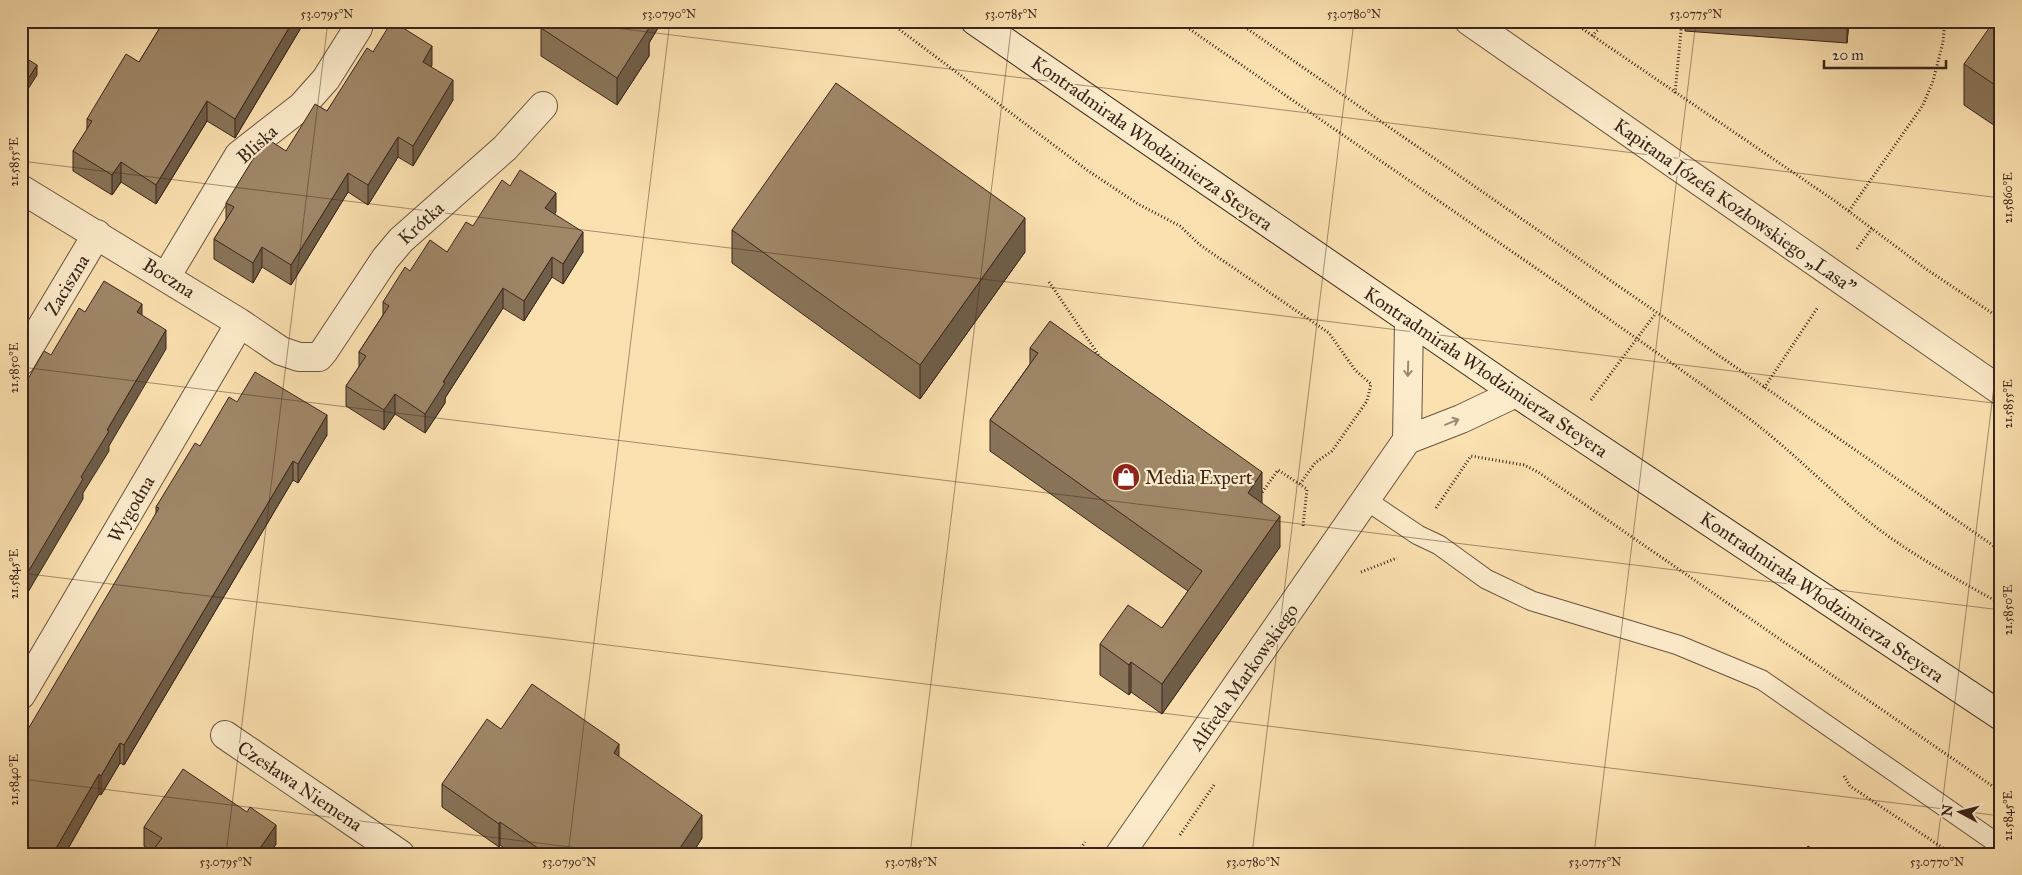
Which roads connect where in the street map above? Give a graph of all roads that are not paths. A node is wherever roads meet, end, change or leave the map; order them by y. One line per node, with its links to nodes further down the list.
1 (359, 21): 7 (street, Bliska)
2 (975, 21): 8 (street, Kontradmirała Włodzimierza Steyera)
3 (1469, 21): 12 (street, Kapitana Józefa Kozłowskiego „Lasa”)
4 (543, 106): 10 (street, Krótka)
5 (21, 189): 6 (street, Boczna)
6 (97, 234): 7 (street, Boczna); 11 (street, Zaciszna)
7 (166, 277): 9 (street, Boczna)
8 (1409, 321): 13 (street, Kontradmirała Włodzimierza Steyera); 14 (street, one-way to 14)
9 (240, 322): 10 (street, Boczna); 16 (street, Wygodna)
10 (319, 356)
11 (21, 361)
12 (2001, 390)
13 (1516, 393): 14 (street, one-way to 13); 17 (street, Kontradmirała Włodzimierza Steyera)
14 (1407, 440): 15 (street, Alfreda Markowskiego)
15 (1366, 500): 19 (lane); 21 (street, Alfreda Markowskiego)
16 (21, 695)
17 (2001, 716)
18 (225, 735): 20 (street, Czesława Niemena)
19 (2001, 846)
20 (400, 854)
21 (1120, 854)

